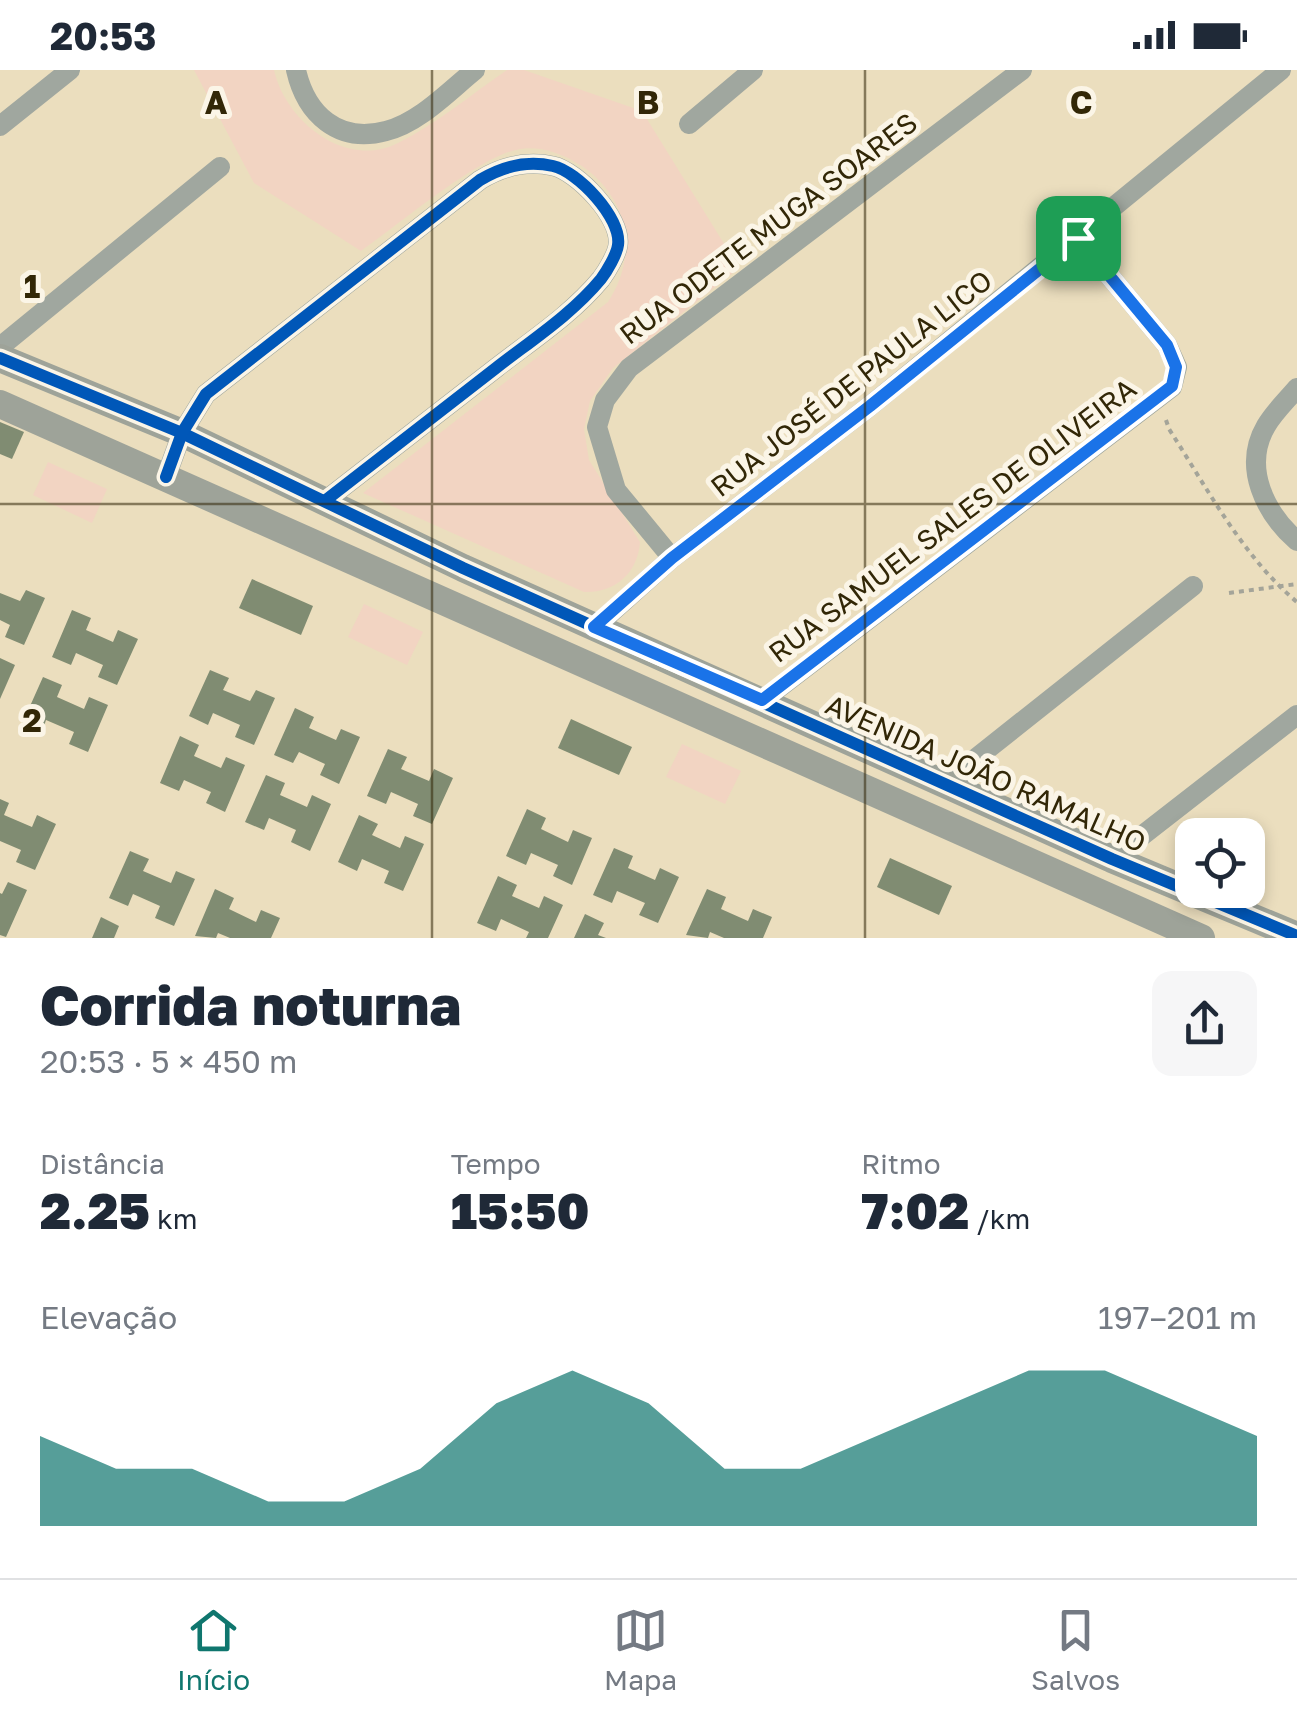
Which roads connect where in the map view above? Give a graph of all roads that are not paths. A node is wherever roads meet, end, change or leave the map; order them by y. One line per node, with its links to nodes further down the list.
1 (70, 70): 9 (street)
2 (296, 70): 3 (street)
3 (475, 70)
4 (753, 70): 8 (street)
5 (1022, 70): 20 (street, RUA ODETE MUGA SOARES)
6 (1283, 70): 7 (street); 11 (street, RUA JOSÉ DE PAULA LICO)
7 (1297, 76)
8 (689, 124)
9 (0, 126)
10 (220, 167): 12 (street)
11 (1078, 238): 20 (street, RUA JOSÉ DE PAULA LICO); 23 (street, RUA SAMUEL SALES DE OLIVEIRA)
12 (0, 347)
13 (0, 358): 16 (street, AVENIDA JOÃO RAMALHO)
14 (1297, 388): 19 (street)
15 (0, 404): 17 (street)
16 (182, 433): 17 (street); 18 (street, AVENIDA JOÃO RAMALHO); 18 (street)
17 (166, 477): 28 (street)
18 (326, 500): 22 (street, AVENIDA JOÃO RAMALHO)
19 (1297, 541)
20 (672, 558): 22 (street, RUA JOSÉ DE PAULA LICO)
21 (1193, 586): 25 (street)
22 (594, 627): 23 (street, AVENIDA JOÃO RAMALHO)
23 (762, 700): 25 (street, AVENIDA JOÃO RAMALHO)
24 (1297, 715): 26 (street)
25 (946, 782): 26 (street, AVENIDA JOÃO RAMALHO)
26 (1112, 859): 27 (street, AVENIDA JOÃO RAMALHO)
27 (1295, 932)
28 (1201, 938)

